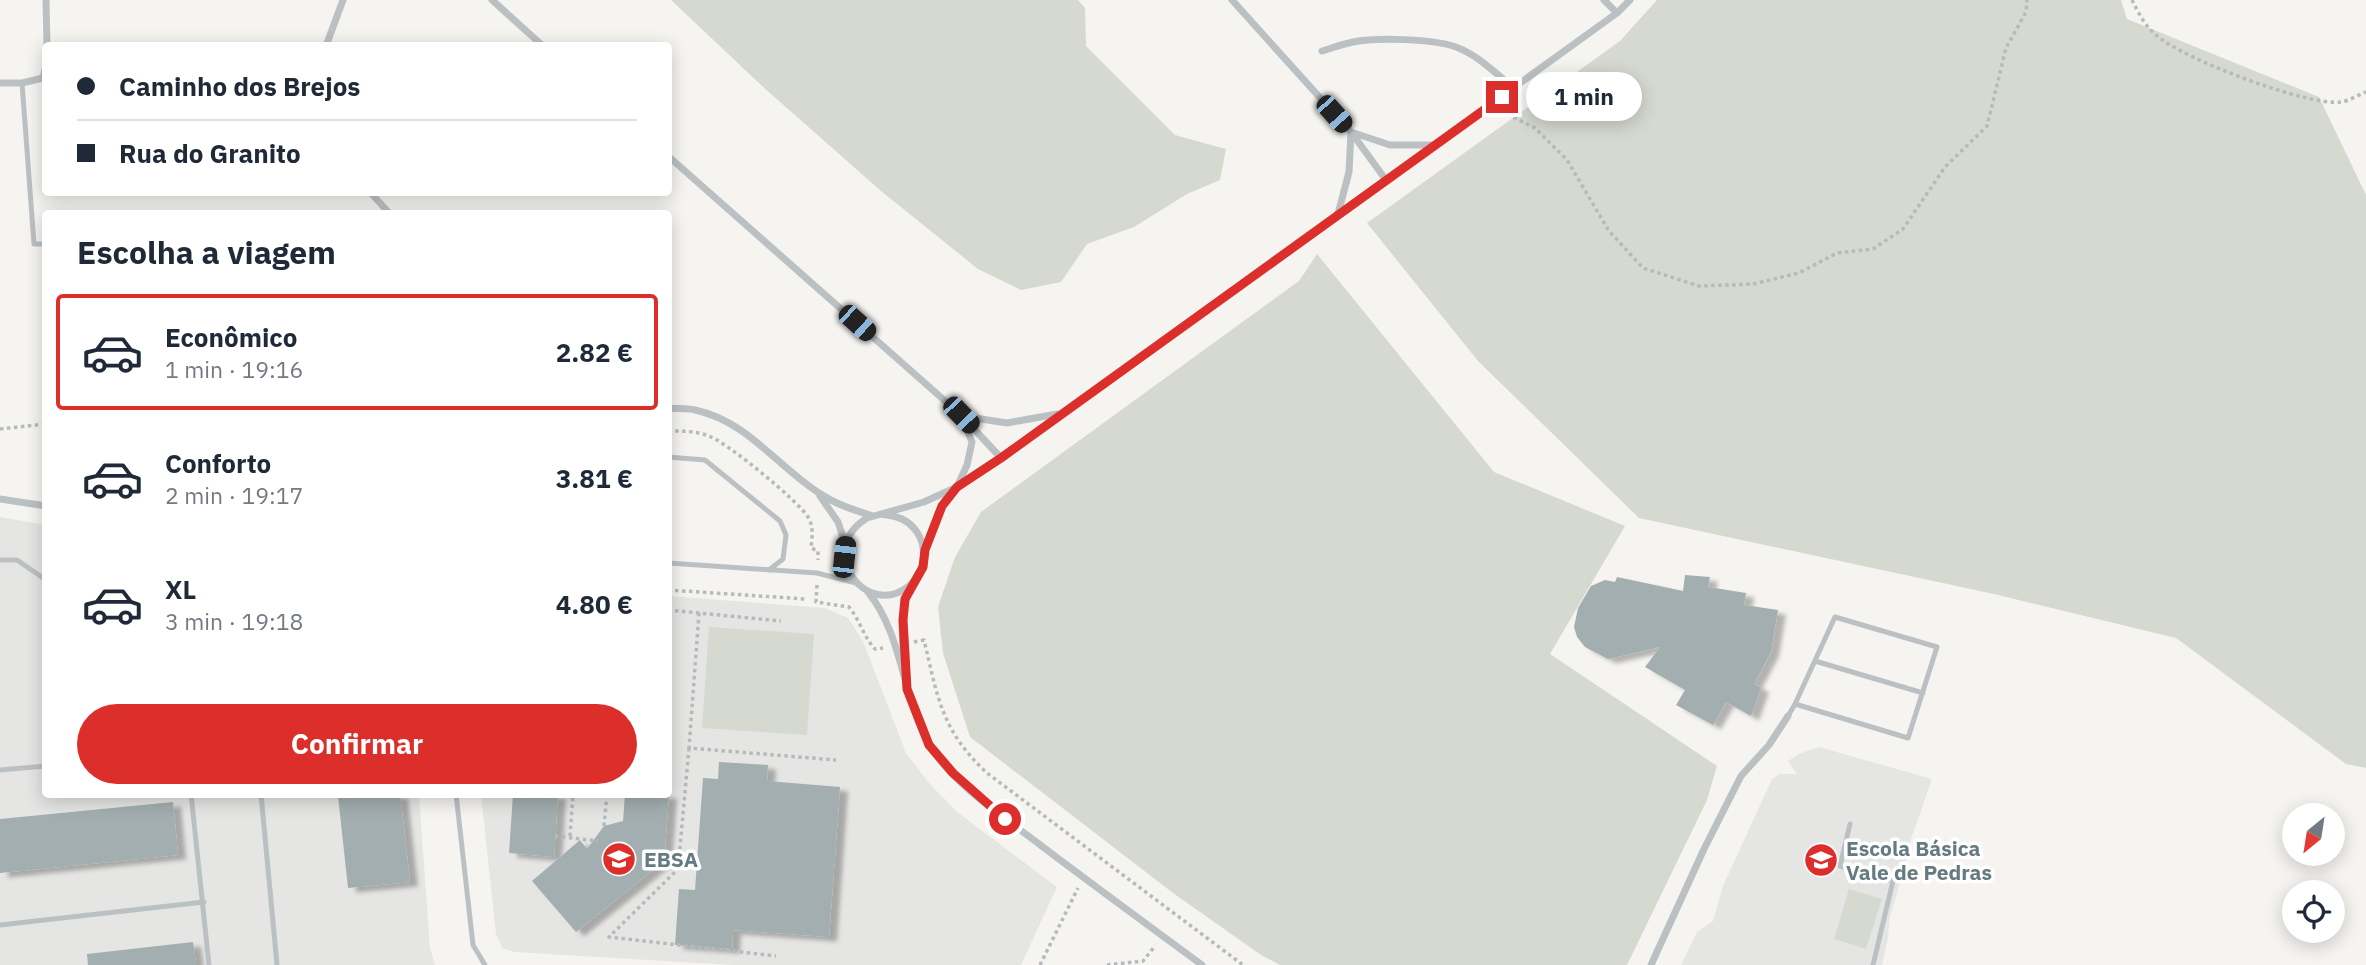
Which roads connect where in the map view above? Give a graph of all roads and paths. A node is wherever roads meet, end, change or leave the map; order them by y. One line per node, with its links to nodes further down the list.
1 (46, 0): 10 (street)
2 (343, 0): 11 (street)
3 (492, 0): 12 (street)
4 (1232, 0): 20 (street)
5 (1604, 0): 9 (street)
6 (1630, 0): 9 (street)
7 (2027, 0): 19 (path)
8 (2132, 0): 18 (path)
9 (1617, 13): 17 (street)
10 (47, 42)
11 (327, 42)
12 (539, 42)
13 (1322, 51): 17 (street)
14 (42, 78): 16 (street)
15 (0, 83): 16 (street)
16 (22, 83): 27 (lane)
17 (1514, 88): 19 (street)
18 (2366, 92)
19 (1490, 105): 21 (street)
20 (1351, 132): 21 (street); 23 (street); 26 (street)
21 (1434, 145): 23 (street)
22 (672, 160): 30 (street)
23 (1386, 180): 26 (street)
24 (374, 196): 25 (street)
25 (386, 210)
26 (1338, 215): 29 (street)
27 (42, 244)
28 (672, 408): 36 (street)
29 (1063, 412): 30 (street); 34 (street)
30 (961, 415): 34 (street); 35 (street)
31 (42, 424): 32 (path)
32 (0, 429)
33 (672, 457): 44 (lane)
34 (1001, 458): 35 (street)
35 (957, 487): 39 (street); 41 (street)
36 (818, 493): 39 (street); 40 (street)
37 (0, 499): 38 (street)
38 (42, 505)
39 (877, 515): 40 (street); 41 (street)
40 (845, 543): 47 (street)
41 (925, 550): 46 (street)
42 (0, 560): 45 (lane)
43 (672, 563): 44 (lane)
44 (769, 570): 47 (lane)
45 (42, 577)
46 (917, 579): 49 (street); 56 (street)
47 (856, 583): 49 (street)
48 (672, 590): 50 (path)
49 (868, 591): 56 (street)
50 (806, 599)
51 (672, 610): 52 (path)
52 (699, 613): 53 (path); 60 (path)
53 (781, 621)
54 (924, 640): 85 (path)
55 (1815, 661): 57 (lane); 57 (lane); 58 (lane)
56 (907, 689): 74 (street)
57 (1923, 693): 58 (lane)
58 (1795, 704): 59 (lane)
59 (1788, 716): 86 (street)
60 (689, 748): 61 (path); 78 (path)
61 (836, 760)
62 (42, 766): 63 (lane)
63 (0, 770)
64 (191, 798): 75 (lane)
65 (261, 798): 80 (lane)
66 (456, 798): 81 (lane)
67 (573, 798): 72 (path)
68 (607, 798): 70 (path)
69 (1850, 824): 87 (lane)
70 (604, 826)
71 (555, 836): 72 (path)
72 (570, 836): 73 (path)
73 (598, 841)
74 (1083, 877): 77 (street); 82 (path)
75 (204, 902): 76 (lane); 79 (lane)
76 (0, 925)
77 (1163, 936): 83 (path); 84 (street)
78 (776, 956)
79 (209, 965)
80 (277, 965)
81 (485, 965)
82 (1040, 965)
83 (1107, 965)
84 (1202, 965)
85 (1243, 965)
86 (1651, 965)
87 (1873, 965)

